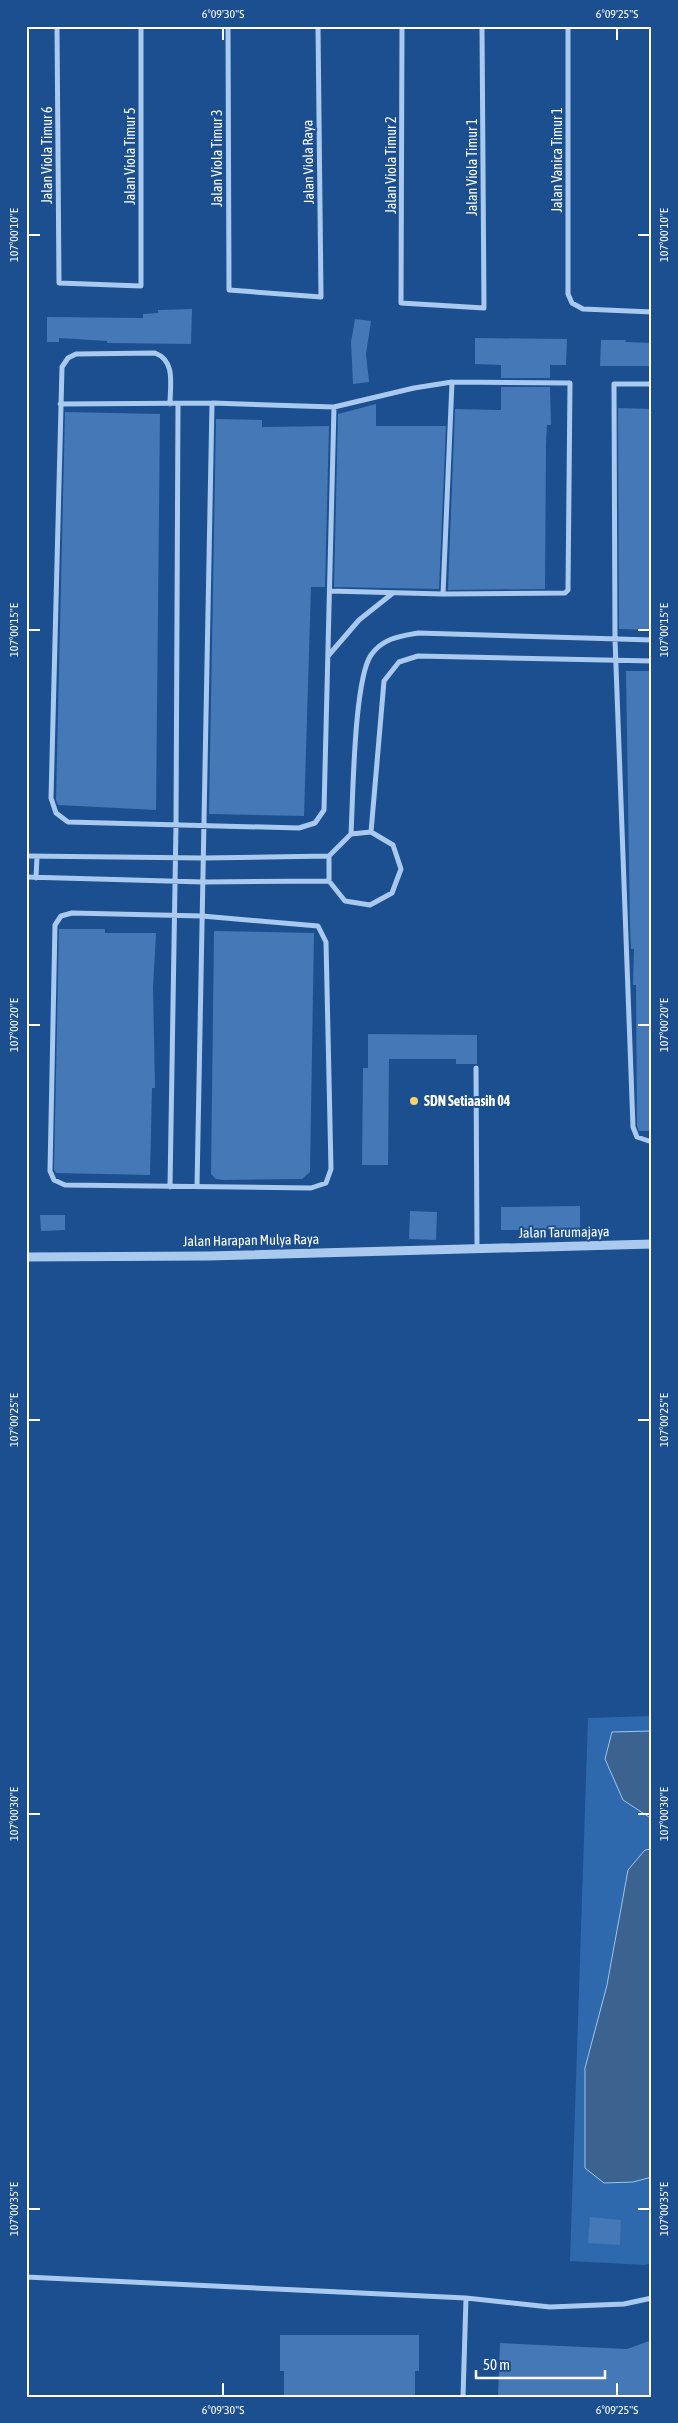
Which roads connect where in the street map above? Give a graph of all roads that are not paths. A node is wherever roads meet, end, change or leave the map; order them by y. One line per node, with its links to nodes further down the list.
1 (57, 26): 8 (street, Jalan Viola Timur 6)
2 (141, 26): 8 (street, Jalan Viola Timur 5)
3 (228, 26): 9 (street, Jalan Viola Timur 3)
4 (318, 26): 9 (street, Jalan Viola Raya)
5 (402, 26): 10 (street, Jalan Viola Timur 2)
6 (482, 26): 10 (street, Jalan Viola Timur 1)
7 (568, 26): 11 (street, Jalan Vanica Timur 1)
8 (141, 286)
9 (321, 297)
10 (484, 308)
11 (652, 312)
12 (452, 382): 18 (street); 21 (street); 21 (street)
13 (652, 384): 22 (street)
14 (212, 403): 17 (street); 18 (street); 28 (street)
15 (60, 404): 16 (street); 16 (street); 27 (street)
16 (170, 404): 17 (street)
17 (178, 404): 27 (street)
18 (334, 407): 19 (street)
19 (330, 591): 20 (street); 24 (street)
20 (394, 592): 21 (street); 24 (street)
21 (443, 594)
22 (615, 639): 23 (street); 25 (street); 30 (street)
23 (652, 640)
24 (328, 656): 28 (street)
25 (617, 660): 26 (street); 29 (street); 44 (street)
26 (652, 660)
27 (176, 824): 28 (street); 34 (street)
28 (204, 825): 35 (street)
29 (371, 832): 30 (street); 39 (street)
30 (351, 834): 32 (street)
31 (26, 856): 33 (street)
32 (329, 856): 35 (street); 39 (street)
33 (37, 857): 34 (street); 37 (street)
34 (176, 858): 35 (street); 38 (street)
35 (203, 858): 40 (street)
36 (26, 877): 37 (street)
37 (36, 878): 38 (street)
38 (175, 881): 40 (street); 41 (street)
39 (329, 881): 40 (street)
40 (203, 882): 42 (street)
41 (175, 916): 42 (street); 45 (street); 45 (street)
42 (202, 916): 46 (street); 46 (street)
43 (476, 1068): 48 (street)
44 (652, 1142)
45 (170, 1187): 46 (street)
46 (197, 1187)
47 (652, 1244): 48 (street, Jalan Tarumajaya)
48 (477, 1248): 49 (street, Jalan Harapan Mulya Raya)
49 (26, 1257)
50 (26, 2277): 51 (street)
51 (466, 2298): 52 (street); 53 (street)
52 (652, 2298)
53 (463, 2397)

